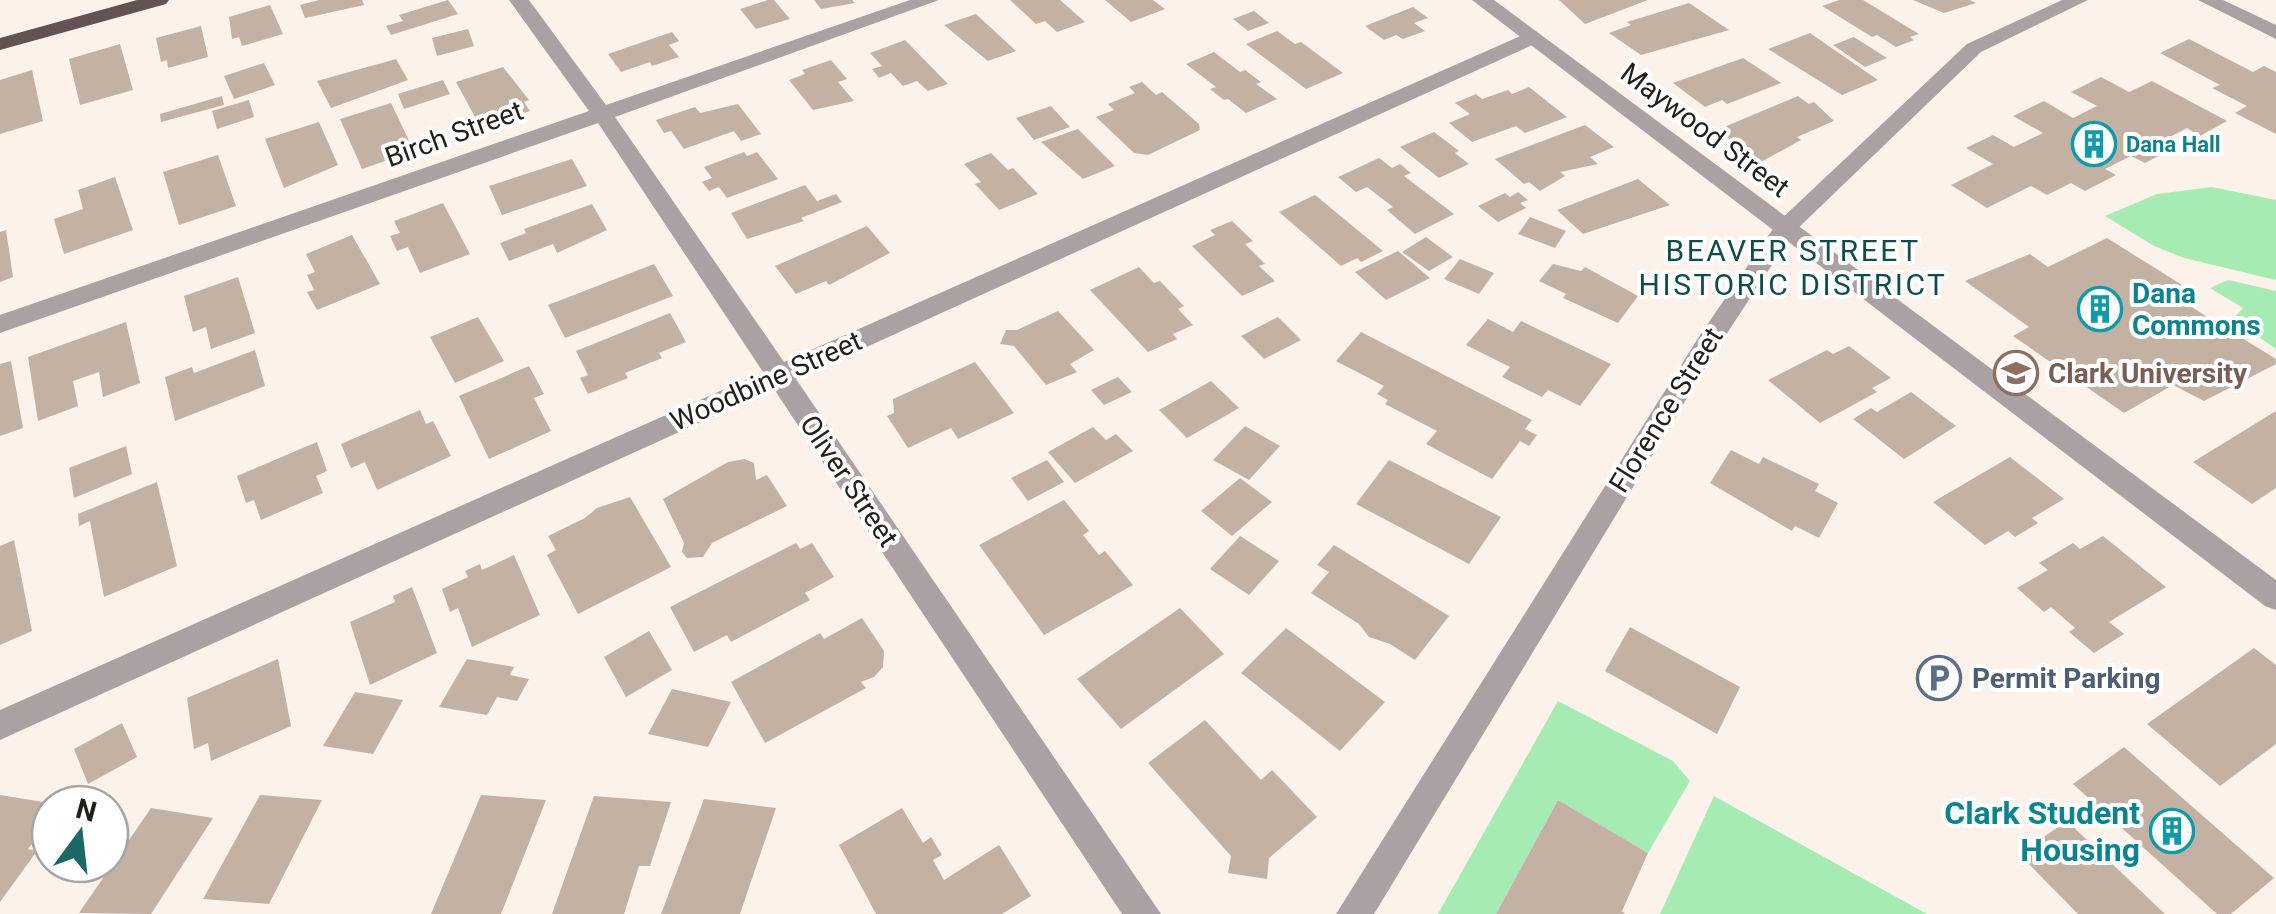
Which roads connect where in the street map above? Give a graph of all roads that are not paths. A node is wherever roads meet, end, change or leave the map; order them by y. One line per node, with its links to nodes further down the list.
1 (159, 0): 9 (highway)
2 (519, 0): 10 (street, Oliver Street)
3 (929, 0): 10 (street, Birch Street)
4 (1482, 0): 8 (street, Maywood Street)
5 (2078, 0): 11 (street, Florence Street)
6 (2208, 0): 7 (street)
7 (2276, 33)
8 (1532, 38): 11 (street, Maywood Street); 13 (street, Woodbine Street)
9 (0, 44)
10 (601, 113): 12 (street, Birch Street); 13 (street, Oliver Street)
11 (1785, 228): 14 (street, Maywood Street); 17 (street, Florence Street)
12 (0, 324)
13 (778, 376): 15 (street, Woodbine Street); 16 (street, Oliver Street)
14 (2276, 597)
15 (0, 725)
16 (1143, 914)
17 (1354, 914)

